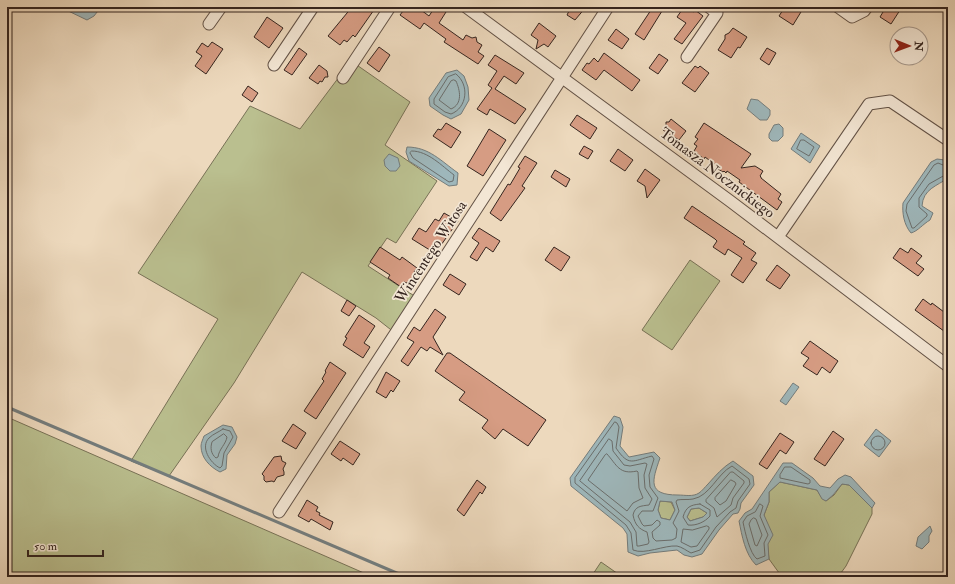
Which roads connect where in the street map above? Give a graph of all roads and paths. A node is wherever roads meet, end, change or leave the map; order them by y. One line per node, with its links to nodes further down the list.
1 (221, 7): 9 (street)
2 (313, 7): 11 (street)
3 (390, 7): 13 (street)
4 (466, 7): 12 (street, Tomasza Nocznickiego)
5 (608, 7): 12 (street, Wincentego Witosa)
6 (710, 7): 10 (street)
7 (838, 7): 8 (street)
8 (867, 7)
9 (209, 24)
10 (688, 57)
11 (274, 65)
12 (562, 77): 15 (street, Tomasza Nocznickiego); 17 (street, Wincentego Witosa)
13 (343, 78)
14 (948, 140): 15 (street)
15 (778, 237): 16 (street, Tomasza Nocznickiego)
16 (948, 366)
17 (279, 512)

